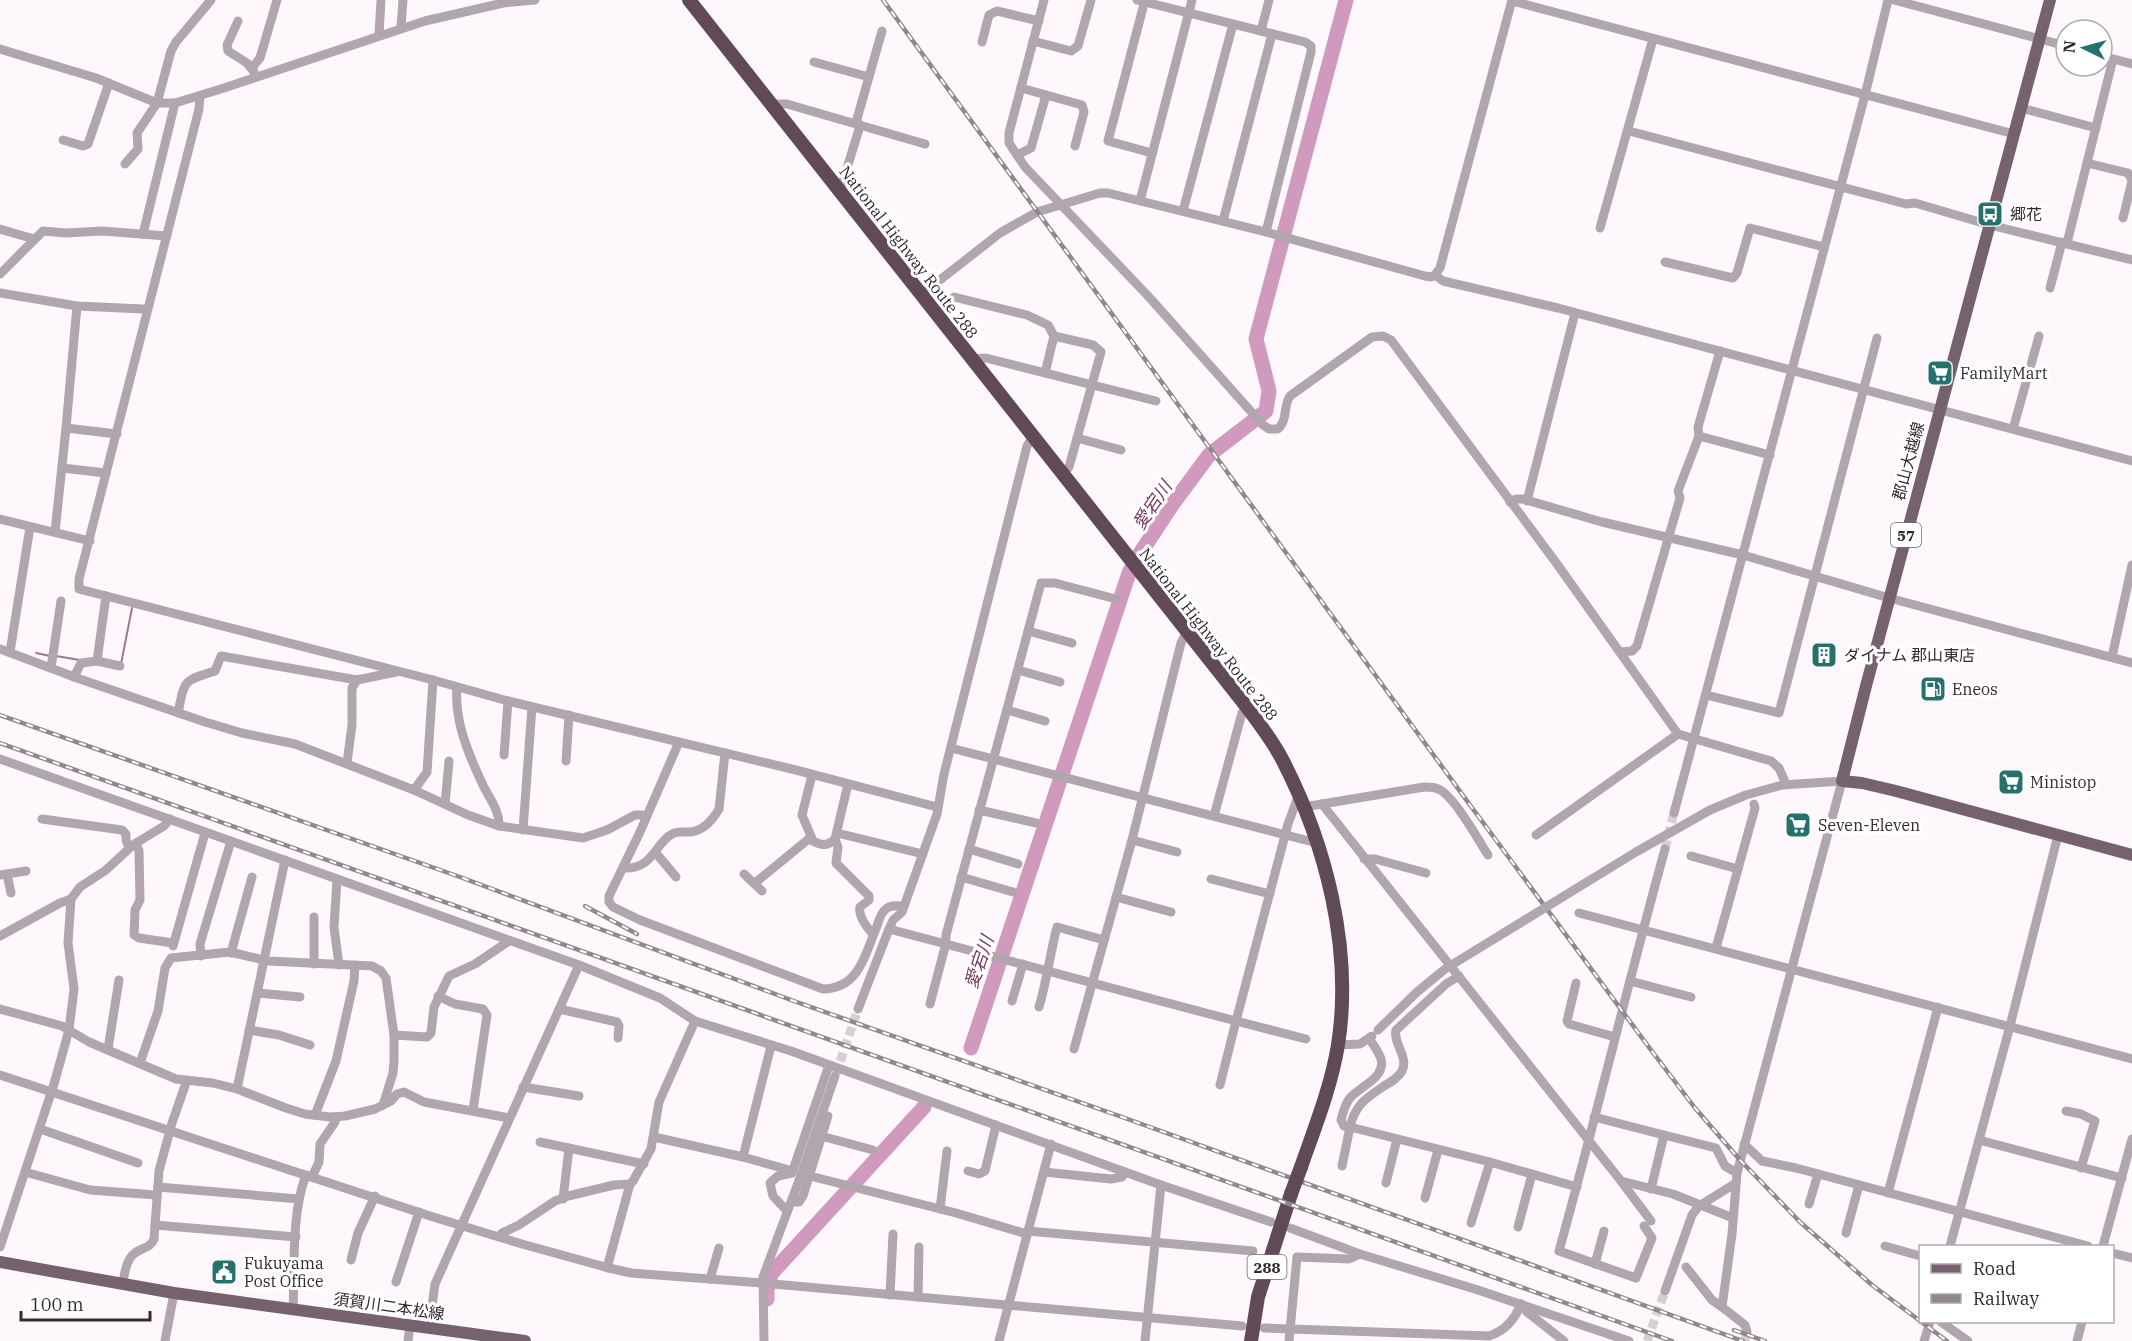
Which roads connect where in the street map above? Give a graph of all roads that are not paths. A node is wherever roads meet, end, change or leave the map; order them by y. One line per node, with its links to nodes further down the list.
1 (211, 0): 16 (street)
2 (277, 0): 35 (street)
3 (381, 0): 25 (street)
4 (404, 0): 21 (street)
5 (535, 0): 21 (street)
6 (689, 0): 46 (highway, National Highway Route 288 / 288)
7 (1044, 0): 19 (street)
8 (1091, 0): 28 (street)
9 (1192, 0): 17 (street)
10 (1269, 0): 22 (street)
11 (1512, 0): 26 (street); 79 (street)
12 (1888, 0): 42 (street)
13 (1894, 0): 27 (street)
14 (2050, 0): 27 (main road, 郡山大越線 / 57)
15 (1143, 1): 17 (street); 55 (street)
16 (201, 4): 44 (street)
17 (1189, 13): 20 (street); 55 (street)
18 (238, 21): 35 (street)
19 (1039, 21): 28 (street); 29 (street)
20 (1233, 24): 22 (street); 64 (street)
21 (401, 27): 25 (street)
22 (1261, 31): 24 (street)
23 (882, 32): 37 (street)
24 (1272, 34): 66 (street); 70 (street)
25 (379, 35): 36 (street)
26 (1653, 39): 42 (street); 50 (street)
27 (2039, 39): 30 (street); 47 (main road, 郡山大越線 / 57)
28 (1034, 41): 40 (street)
29 (982, 42)
30 (2054, 43)
31 (0, 49): 39 (street)
32 (2114, 59): 34 (street)
33 (814, 62): 37 (street)
34 (2132, 64)
35 (252, 68): 36 (street)
36 (256, 77): 43 (street)
37 (869, 77): 48 (street)
38 (2109, 78): 49 (street)
39 (109, 83): 44 (street); 52 (street)
40 (1021, 88): 41 (street); 56 (street)
41 (1046, 95): 54 (street); 56 (street)
42 (1865, 95): 51 (street); 60 (street)
43 (200, 96): 45 (street); 72 (street)
44 (157, 103): 45 (street); 58 (street)
45 (175, 103): 71 (street)
46 (772, 104): 48 (street); 61 (highway, National Highway Route 288 / 288)
47 (2021, 108): 49 (street); 51 (main road, 郡山大越線 / 57)
48 (858, 125): 53 (street); 61 (street)
49 (2096, 128): 57 (street)
50 (1629, 130): 60 (street); 68 (street)
51 (2014, 134): 67 (main road, 郡山大越線 / 57)
52 (63, 140)
53 (926, 144)
54 (1075, 146)
55 (1152, 153): 62 (street)
56 (1017, 155): 63 (street)
57 (2087, 163): 59 (street); 74 (street)
58 (125, 164)
59 (2132, 181): 65 (street)
60 (1840, 186): 67 (street); 75 (street)
61 (840, 191): 82 (highway, National Highway Route 288 / 288)
62 (1140, 201): 63 (street); 64 (street)
63 (1061, 204): 82 (street); 111 (street)
64 (1183, 212): 66 (street)
65 (2123, 218)
66 (1223, 222): 70 (street)
67 (1990, 225): 74 (street); 97 (main road, 郡山大越線 / 57)
68 (1600, 228)
69 (0, 229): 73 (street)
70 (1266, 232): 79 (street)
71 (143, 234): 72 (street); 73 (street)
72 (167, 236): 100 (street)
73 (34, 239): 78 (street)
74 (2064, 242): 76 (street); 80 (street)
75 (1824, 247): 77 (street); 92 (street)
76 (2132, 260)
77 (1665, 262)
78 (0, 274)
79 (1435, 275): 86 (street)
80 (2050, 288)
81 (0, 293): 84 (street)
82 (922, 294): 91 (highway, National Highway Route 288 / 288)
83 (954, 297): 87 (street)
84 (77, 306): 85 (street); 98 (street)
85 (143, 309)
86 (1575, 313): 90 (street); 110 (street)
87 (1054, 336): 93 (street); 94 (street)
88 (2039, 336): 99 (street)
89 (1876, 338): 95 (street)
90 (1720, 351): 92 (street); 102 (street)
91 (973, 359): 93 (street); 101 (highway, National Highway Route 288 / 288)
92 (1793, 370): 95 (street); 105 (street)
93 (1044, 373): 94 (street)
94 (1092, 385): 96 (street); 103 (street)
95 (1864, 389): 97 (street); 119 (street)
96 (1156, 401)
97 (1939, 410): 99 (street); 121 (main road, 郡山大越線 / 57)
98 (66, 428): 100 (street); 107 (street)
99 (2013, 429): 106 (street)
100 (117, 434): 108 (street)
101 (1033, 436): 109 (highway, National Highway Route 288 / 288); 153 (street)
102 (1699, 436): 105 (street); 115 (street)
103 (1077, 438): 104 (street); 109 (street)
104 (1120, 450)
105 (1770, 455): 117 (street)
106 (2132, 461)
107 (62, 468): 108 (street); 114 (street)
108 (106, 473): 116 (street)
109 (1063, 475): 125 (highway, National Highway Route 288 / 288)
110 (1527, 501): 111 (street); 115 (street)
111 (1510, 502): 129 (street)
112 (0, 519): 113 (street)
113 (30, 527): 114 (street); 128 (street)
114 (55, 532): 116 (street)
115 (1668, 537): 117 (street); 129 (street)
116 (90, 541): 120 (street)
117 (1743, 555): 119 (street); 142 (street)
118 (2132, 565): 130 (street)
119 (1814, 576): 121 (street); 142 (street)
120 (106, 596): 131 (street); 136 (street)
121 (1889, 598): 130 (street); 162 (main road, 郡山大越線 / 57)
122 (1116, 599): 124 (street)
123 (61, 601): 134 (street)
124 (1028, 631): 126 (street); 135 (street)
125 (1187, 632): 144 (highway, National Highway Route 288 / 288); 166 (street)
126 (1071, 643)
127 (0, 649): 128 (street)
128 (10, 652): 134 (street)
129 (1620, 652): 150 (street)
130 (2112, 657): 132 (street)
131 (97, 661): 133 (street); 137 (street)
132 (2132, 663)
133 (120, 666)
134 (51, 668): 137 (street)
135 (1018, 670): 140 (street); 146 (street)
136 (399, 672): 138 (street); 139 (street)
137 (74, 677): 147 (street)
138 (357, 680): 147 (street); 160 (street)
139 (433, 680): 141 (street); 165 (street)
140 (1060, 682)
141 (457, 687): 143 (street); 179 (street)
142 (1706, 695): 151 (street)
143 (508, 701): 145 (street); 155 (street)
144 (1246, 706): 167 (highway, National Highway Route 288 / 288); 175 (street)
145 (532, 707): 148 (street); 180 (street)
146 (1007, 710): 149 (street); 157 (street)
147 (178, 713): 160 (street)
148 (569, 715): 152 (street); 159 (street)
149 (1046, 721)
150 (1678, 734): 151 (street); 182 (street)
151 (1694, 739): 164 (street); 173 (street)
152 (679, 742): 154 (street); 174 (street)
153 (951, 748): 157 (street); 171 (street)
154 (725, 753): 161 (street); 193 (street)
155 (504, 755)
156 (0, 759): 177 (street)
157 (994, 759): 166 (street); 172 (street)
158 (449, 761): 168 (street)
159 (566, 761)
160 (347, 763): 165 (street)
161 (812, 776): 163 (street); 186 (street)
162 (1842, 781): 164 (street); 183 (main road); 242 (street)
163 (848, 784): 171 (street); 184 (street)
164 (1784, 785): 268 (street, bridge)
165 (414, 790): 168 (street)
166 (1143, 796): 175 (street); 187 (street)
167 (1301, 801): 169 (street); 185 (street); 189 (highway, National Highway Route 288 / 288)
168 (445, 804): 179 (street)
169 (1322, 804): 196 (street); 199 (street)
170 (1754, 804): 203 (street)
171 (938, 807): 195 (street)
172 (979, 810): 178 (street); 191 (street)
173 (1674, 813)
174 (647, 815): 180 (street); 202 (street)
175 (1214, 816): 185 (street)
176 (42, 819): 190 (street)
177 (170, 819): 181 (street); 190 (street)
178 (1036, 823)
179 (499, 826): 180 (street)
180 (523, 830)
181 (205, 833): 188 (street); 230 (street)
182 (1536, 835)
183 (2058, 835): 197 (main road); 262 (street)
184 (836, 836): 186 (street); 195 (street); 226 (street)
185 (1285, 836): 189 (street); 217 (street)
186 (811, 837): 213 (street)
187 (1132, 840): 194 (street); 218 (street)
188 (231, 841): 200 (street); 234 (street)
189 (1317, 843): 271 (highway, National Highway Route 288 / 288)
190 (133, 845): 219 (street); 230 (street)
191 (969, 849): 201 (street); 210 (street)
192 (1665, 849): 225 (street)
193 (656, 852): 202 (street); 209 (street)
194 (1177, 852)
195 (923, 854): 220 (street)
196 (1488, 855)
197 (2132, 855)
198 (1691, 856): 203 (street)
199 (1364, 859): 205 (street); 244 (street)
200 (285, 860): 212 (street); 236 (street)
201 (1018, 864)
202 (623, 868): 226 (street)
203 (1738, 868): 232 (street)
204 (26, 871): 207 (street)
205 (1426, 873)
206 (744, 874): 213 (street)
207 (3, 875): 216 (street)
208 (252, 877): 233 (street)
209 (676, 877)
210 (961, 877): 215 (street); 231 (street)
211 (1211, 879): 217 (street)
212 (337, 880): 229 (street); 239 (street)
213 (754, 883): 214 (street)
214 (762, 891)
215 (1013, 892)
216 (11, 893)
217 (1270, 894): 261 (street)
218 (1116, 897): 221 (street); 228 (street)
219 (71, 899): 227 (street); 263 (street)
220 (904, 906): 224 (street); 226 (street)
221 (1170, 912)
222 (1579, 913): 225 (street)
223 (314, 917): 237 (street)
224 (889, 929): 231 (street); 259 (street)
225 (1643, 930): 232 (street); 246 (street)
226 (873, 934)
227 (0, 936)
228 (1104, 940): 243 (street); 248 (street)
229 (509, 941): 241 (street); 250 (street)
230 (173, 943): 235 (street)
231 (946, 943): 238 (street); 254 (street)
232 (1716, 948): 242 (street)
233 (231, 952): 234 (street); 236 (street)
234 (201, 956): 235 (street)
235 (173, 957): 276 (street)
236 (264, 960): 237 (street); 249 (street)
237 (314, 964): 239 (street)
238 (1023, 964): 243 (street); 253 (street)
239 (339, 965): 240 (street)
240 (355, 965): 265 (street); 289 (street)
241 (579, 965): 258 (street); 260 (street)
242 (1791, 968): 256 (street); 305 (street)
243 (1047, 971): 248 (street); 255 (street)
244 (1459, 976): 294 (street); 302 (street)
245 (119, 980): 273 (street)
246 (1630, 981): 252 (street); 266 (street)
247 (1576, 983): 266 (street)
248 (1093, 984): 261 (street); 274 (street)
249 (258, 993): 251 (street); 264 (street)
250 (438, 996): 265 (street); 287 (street)
251 (300, 997)
252 (1691, 997)
253 (1012, 1001)
254 (930, 1004)
255 (1039, 1007)
256 (1938, 1007): 262 (street); 336 (street)
257 (0, 1009): 263 (street)
258 (559, 1009): 267 (street); 282 (street)
259 (858, 1009)
260 (695, 1021): 272 (street); 299 (street)
261 (1236, 1022): 269 (street); 281 (street)
262 (2010, 1026): 275 (street); 301 (street)
263 (69, 1030): 273 (street); 284 (street)
264 (249, 1030): 270 (street); 283 (street)
265 (393, 1035): 286 (street)
266 (1615, 1037): 291 (street)
267 (618, 1038)
268 (1369, 1038): 271 (street); 294 (street)
269 (1306, 1039)
270 (310, 1045)
271 (1338, 1045): 407 (highway, National Highway Route 288 / 288, bridge)
272 (771, 1046): 277 (street); 311 (street)
273 (108, 1049): 276 (street)
274 (1074, 1049)
275 (2132, 1059)
276 (140, 1063): 280 (street)
277 (829, 1065): 278 (street); 322 (street)
278 (839, 1073): 293 (street); 298 (street); 322 (street)
279 (0, 1075): 284 (street)
280 (187, 1080): 283 (street); 296 (street)
281 (1220, 1085)
282 (524, 1087): 285 (street); 292 (street)
283 (237, 1089): 289 (street)
284 (51, 1091): 295 (street); 296 (street)
285 (579, 1096)
286 (382, 1105): 287 (street); 290 (street)
287 (473, 1110): 292 (street)
288 (2066, 1111): 316 (street)
289 (315, 1115): 290 (street)
290 (336, 1117): 325 (street)
291 (1594, 1117): 297 (street); 302 (street)
292 (509, 1118): 351 (street)
293 (996, 1125): 304 (street); 317 (street)
294 (1350, 1127): 300 (street); 315 (street)
295 (40, 1129): 313 (street); 318 (street)
296 (171, 1130): 325 (street); 335 (street)
297 (1664, 1135): 321 (street); 334 (street)
298 (821, 1136): 308 (street); 322 (street)
299 (654, 1137): 311 (street); 314 (street)
300 (1397, 1139): 309 (street); 328 (street)
301 (1979, 1140): 316 (street); 346 (street)
302 (1590, 1141): 327 (street); 333 (street)
303 (540, 1142): 307 (street)
304 (1051, 1144): 319 (street); 320 (street)
305 (1744, 1144): 321 (street); 324 (street)
306 (2131, 1144): 326 (street)
307 (569, 1148): 314 (street); 338 (street)
308 (873, 1150)
309 (1438, 1150): 312 (street); 339 (street)
310 (946, 1151): 344 (street)
311 (743, 1157): 322 (street)
312 (1490, 1162): 323 (street); 349 (street)
313 (138, 1163)
314 (644, 1164): 330 (street)
315 (1342, 1166)
316 (2081, 1168): 326 (street)
317 (968, 1171)
318 (25, 1172): 335 (street); 364 (street)
319 (1044, 1172): 320 (street); 355 (street)
320 (1125, 1172): 331 (street)
321 (1737, 1173): 329 (street)
322 (799, 1174): 342 (street); 342 (street); 344 (street)
323 (1532, 1174): 333 (street); 352 (street)
324 (1818, 1174): 332 (street); 341 (street)
325 (309, 1176): 337 (street); 340 (street)
326 (2122, 1178): 363 (street)
327 (1621, 1181): 334 (street); 375 (street)
328 (1386, 1183)
329 (1736, 1183): 343 (street); 347 (street)
330 (630, 1184): 338 (street); 376 (street)
331 (1161, 1185): 348 (street); 360 (street)
332 (1859, 1185): 336 (street); 356 (street)
333 (1577, 1187): 375 (street)
334 (1651, 1189): 343 (street)
335 (157, 1191): 340 (street); 350 (street)
336 (1888, 1193): 346 (street)
337 (375, 1196): 345 (street); 373 (street)
338 (563, 1198): 359 (street)
339 (1425, 1198)
340 (299, 1199): 358 (street)
341 (1809, 1204)
342 (789, 1206): 380 (street)
343 (1699, 1206): 347 (street); 382 (street)
344 (940, 1209): 355 (street)
345 (419, 1212): 351 (street); 379 (street)
346 (1959, 1213): 361 (street); 362 (street)
347 (1732, 1218): 388 (street)
348 (1271, 1222)
349 (1472, 1223)
350 (155, 1225): 358 (street); 381 (street)
351 (462, 1225): 359 (street); 396 (street)
352 (1518, 1227)
353 (1290, 1228): 369 (street)
354 (1604, 1231): 375 (street)
355 (1028, 1233): 360 (street); 387 (street)
356 (1846, 1233)
357 (893, 1234): 384 (street)
358 (296, 1237): 389 (street)
359 (499, 1237): 376 (street)
360 (1155, 1242): 368 (street); 390 (street)
361 (1950, 1245)
362 (2084, 1245)
363 (2103, 1245)
364 (0, 1246)
365 (1885, 1246): 371 (street)
366 (920, 1247): 385 (street)
367 (719, 1248): 378 (street)
368 (1253, 1251)
369 (1360, 1254): 386 (street); 398 (street)
370 (2114, 1254): 372 (street)
371 (1919, 1256)
372 (2132, 1258)
373 (351, 1260)
374 (0, 1262): 381 (main road, 須賀川二本松線)
375 (1596, 1264)
376 (608, 1268): 378 (street)
377 (1686, 1268): 388 (street)
378 (710, 1279): 380 (street)
379 (396, 1282)
380 (762, 1282): 384 (street); 404 (street)
381 (123, 1284): 383 (main road, 須賀川二本松線)
382 (1665, 1290)
383 (174, 1293): 389 (main road, 須賀川二本松線); 401 (street)
384 (890, 1294): 385 (street)
385 (918, 1297): 387 (street)
386 (1521, 1304): 400 (street); 409 (street); 410 (street)
387 (1009, 1306): 390 (street); 405 (street)
388 (1722, 1307): 399 (street)
389 (293, 1309): 394 (main road, 須賀川二本松線)
390 (1148, 1317): 395 (street); 406 (street)
391 (1930, 1323): 411 (street)
392 (1942, 1323): 412 (street)
393 (2082, 1323): 413 (street)
394 (410, 1325): 396 (main road, 須賀川二本松線); 402 (street)
395 (1242, 1326)
396 (429, 1328): 403 (main road, 須賀川二本松線)
397 (1264, 1328): 398 (street)
398 (1290, 1330): 400 (street); 408 (street)
399 (1747, 1332)
400 (1488, 1338)
401 (165, 1341)
402 (408, 1341)
403 (525, 1341)
404 (764, 1341)
405 (999, 1341)
406 (1145, 1341)
407 (1251, 1341)
408 (1289, 1341)
409 (1564, 1341)
410 (1629, 1341)
411 (1924, 1341)
412 (1968, 1341)
413 (2077, 1341)

